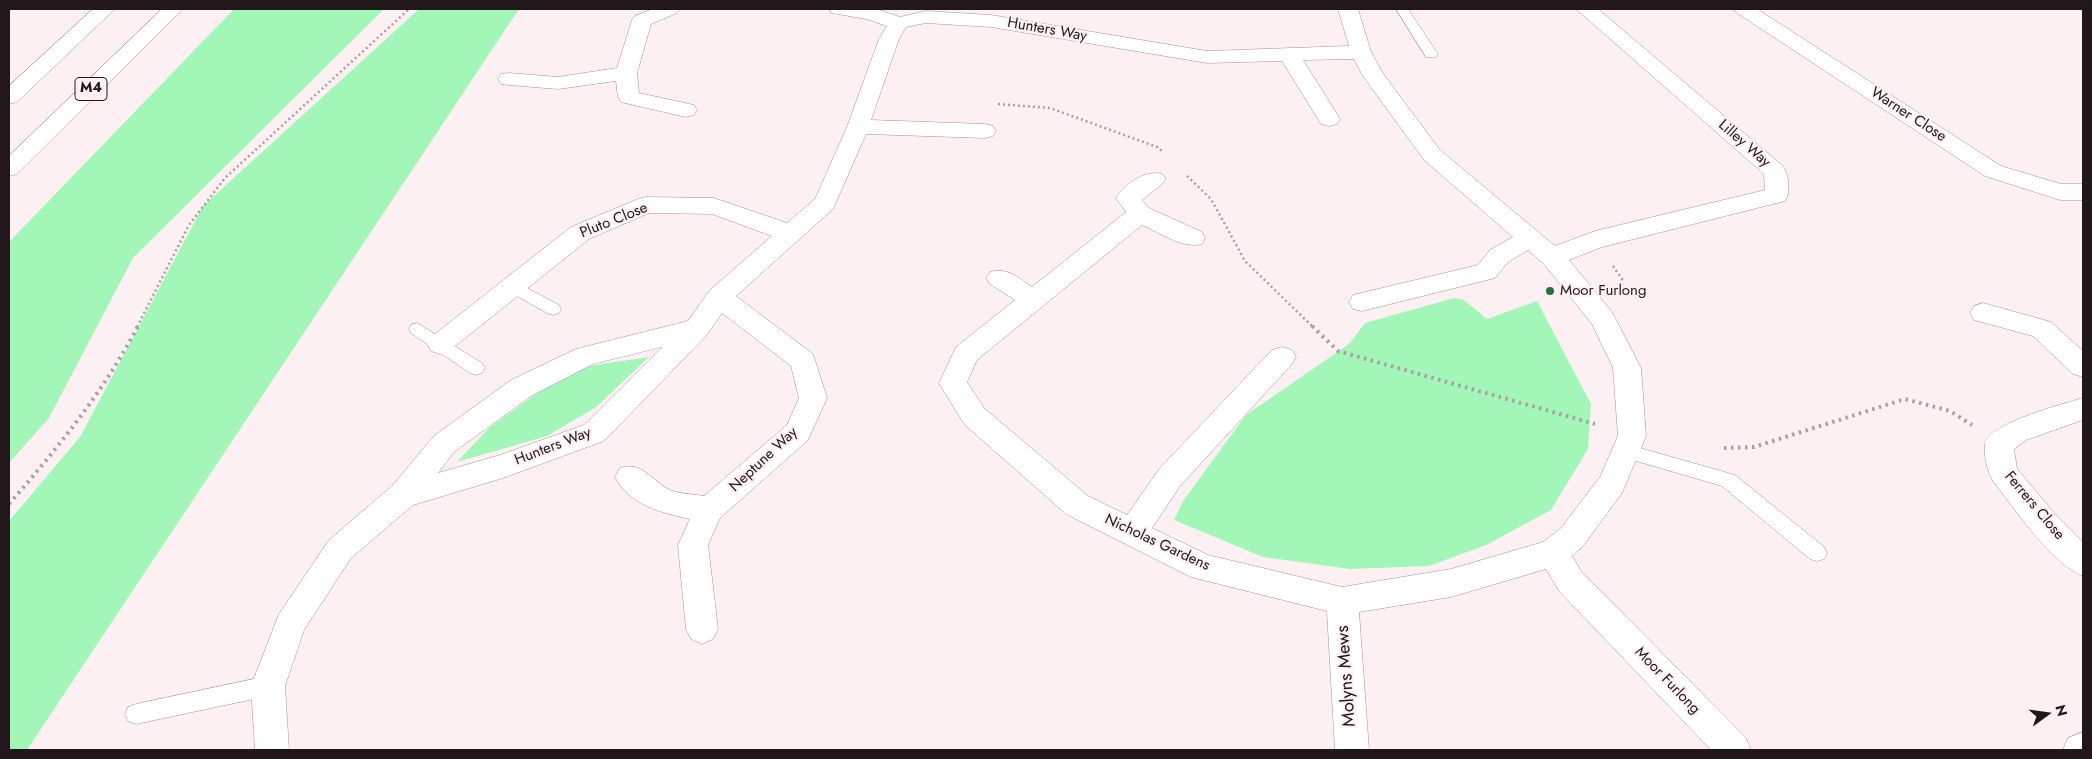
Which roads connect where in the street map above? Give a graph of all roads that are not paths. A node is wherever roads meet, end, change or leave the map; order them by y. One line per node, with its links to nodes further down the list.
1 (105, 9): 16 (main road)
2 (173, 9): 21 (main road, M4)
3 (670, 9): 14 (main road)
4 (839, 9): 10 (main road)
5 (1348, 9): 11 (main road)
6 (1402, 9): 12 (lane)
7 (1586, 9): 28 (main road, Lilley Way)
8 (1744, 9): 23 (main road, Warner Close)
9 (928, 13): 10 (main road, Hunters Way); 13 (main road, Hunters Way)
10 (899, 23): 19 (main road, Hunters Way)
11 (1361, 52): 13 (main road, Hunters Way); 27 (main road)
12 (1431, 54)
13 (1289, 55): 18 (main road)
14 (626, 73): 15 (main road); 17 (main road)
15 (509, 79)
16 (9, 97)
17 (686, 110)
18 (1329, 119)
19 (858, 127): 20 (main road); 25 (main road, Hunters Way)
20 (986, 132)
21 (9, 169)
22 (1154, 179): 24 (main road)
23 (2083, 192)
24 (1140, 214): 26 (main road); 32 (main road, Nicholas Gardens)
25 (791, 234): 30 (main road, Pluto Close); 31 (main road, Hunters Way)
26 (1193, 238)
27 (1530, 238): 28 (main road); 33 (main road)
28 (1552, 256): 43 (main road)
29 (1000, 278): 32 (main road)
30 (512, 286): 34 (lane); 38 (main road, Pluto Close)
31 (719, 297): 37 (main road, Hunters Way); 46 (main road, Neptune Way)
32 (1034, 300): 47 (main road, Nicholas Gardens)
33 (1362, 302)
34 (553, 310)
35 (1983, 312): 40 (main road)
36 (417, 329): 38 (lane)
37 (697, 329): 45 (main road, Hunters Way); 45 (main road, Hunters Way)
38 (440, 344): 41 (lane)
39 (1282, 357): 47 (main road)
40 (2083, 367)
41 (476, 368)
42 (2083, 408): 50 (main road, Ferrers Close)
43 (1626, 451): 48 (main road); 49 (lane)
44 (630, 477): 46 (main road)
45 (402, 494): 53 (main road, Hunters Way)
46 (709, 510): 52 (main road, Neptune Way)
47 (1132, 532): 51 (main road, Nicholas Gardens)
48 (1553, 552): 51 (main road, Nicholas Gardens); 57 (main road, Moor Furlong)
49 (1817, 553)
50 (2083, 562)
51 (1342, 601): 56 (main road, Molyns Mews)
52 (702, 629)
53 (268, 686): 54 (lane); 55 (main road, Hunters Way)
54 (136, 714)
55 (272, 750)
56 (1352, 750)
57 (1734, 750)

